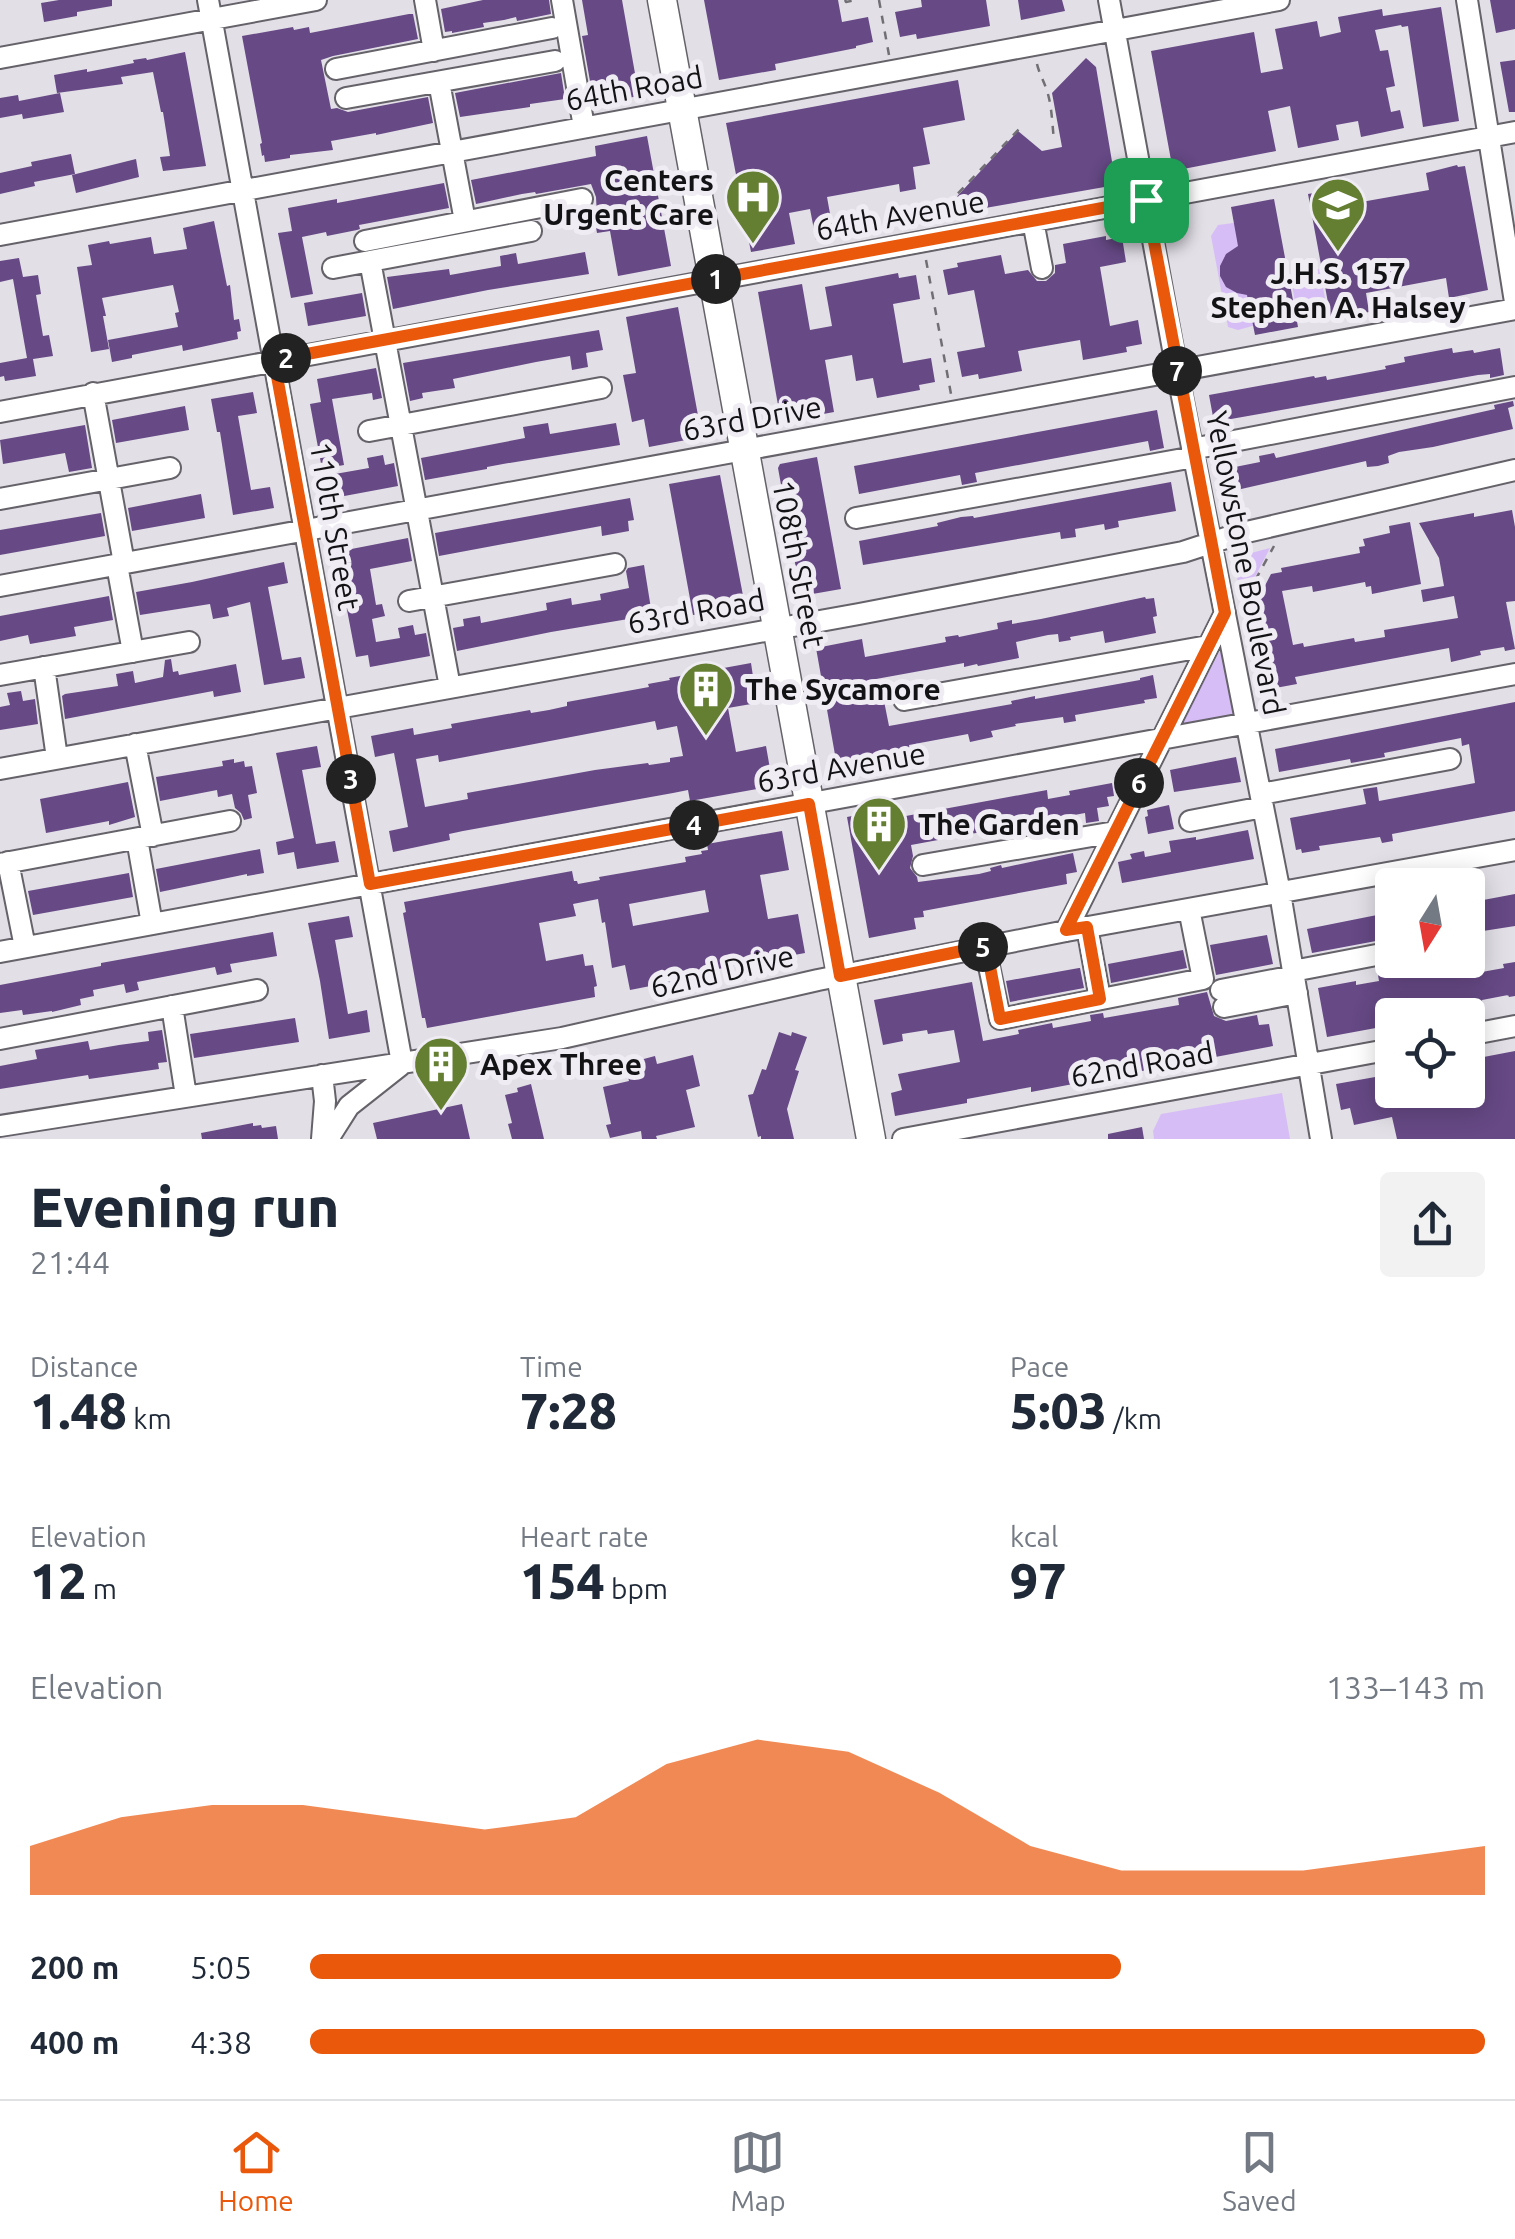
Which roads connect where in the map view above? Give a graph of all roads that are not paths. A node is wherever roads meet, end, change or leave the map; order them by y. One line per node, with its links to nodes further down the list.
1 (316, 0): 8 (street)
2 (425, 0): 12 (street)
3 (562, 0): 19 (street)
4 (662, 0): 18 (main road, 108th Street)
5 (1109, 0): 11 (street, Yellowstone Boulevard)
6 (1279, 0): 11 (street, 64th Road)
7 (1467, 0): 21 (street)
8 (287, 3): 9 (street)
9 (210, 10): 13 (street); 23 (street, 110th Street)
10 (552, 28): 12 (street)
11 (1114, 30): 18 (street, 64th Road); 25 (street, Yellowstone Boulevard)
12 (434, 51): 15 (street)
13 (0, 58)
14 (555, 62): 16 (street)
15 (336, 69)
16 (439, 82): 17 (street); 22 (street)
17 (346, 98)
18 (682, 110): 19 (street, 64th Road); 33 (main road, 108th Street)
19 (584, 127): 22 (street, 64th Road)
20 (1515, 132): 21 (street, 64th Avenue)
21 (1490, 137): 25 (street, 64th Avenue); 34 (street)
22 (452, 152): 23 (street, 64th Road); 26 (street)
23 (242, 190): 29 (street, 64th Road); 36 (street, 110th Street)
24 (582, 200): 26 (street)
25 (1146, 200): 27 (street, 64th Avenue); 37 (street, Yellowstone Boulevard)
26 (465, 221): 30 (street)
27 (1033, 221): 32 (street); 33 (street, 64th Avenue)
28 (531, 231): 30 (street)
29 (0, 235)
30 (367, 251): 31 (street); 35 (street)
31 (333, 268)
32 (1042, 268)
33 (713, 280): 35 (street, 64th Avenue); 44 (main road, 108th Street)
34 (1515, 305): 37 (street, 63rd Drive)
35 (385, 340): 36 (street, 64th Avenue); 42 (street)
36 (274, 360): 40 (street, 64th Avenue); 52 (street, 110th Street)
37 (1177, 371): 44 (street, 63rd Drive); 45 (street, Yellowstone Boulevard)
38 (1515, 387): 45 (street)
39 (601, 388): 42 (street)
40 (93, 393): 41 (street, 64th Avenue); 48 (street)
41 (0, 412)
42 (402, 425): 43 (street); 50 (street)
43 (369, 431)
44 (744, 450): 50 (street, 63rd Drive); 60 (main road, 108th Street)
45 (1193, 453): 51 (street); 53 (street, Yellowstone Boulevard)
46 (170, 468): 48 (street)
47 (1515, 470): 53 (street, 63rd Road)
48 (108, 479): 49 (street); 54 (street)
49 (0, 499)
50 (417, 510): 52 (street, 63rd Drive); 57 (street)
51 (856, 518)
52 (305, 530): 54 (street, 63rd Drive); 69 (street, 110th Street)
53 (1211, 542): 59 (street, Yellowstone Boulevard); 60 (street, 63rd Road)
54 (120, 564): 56 (street, 63rd Drive); 63 (street)
55 (615, 564): 57 (street)
56 (0, 586)
57 (434, 596): 58 (street); 67 (street)
58 (409, 601)
59 (1232, 611): 62 (street); 70 (street, Yellowstone Boulevard)
60 (778, 627): 67 (street, 63rd Road); 77 (main road, 108th Street)
61 (189, 642): 63 (street)
62 (1208, 646): 68 (street); 71 (street)
63 (133, 652): 64 (street)
64 (44, 668): 66 (street); 73 (street)
65 (1515, 674): 70 (street, 63rd Avenue)
66 (0, 675)
67 (450, 686): 69 (street, 63rd Road)
68 (904, 700)
69 (337, 707): 72 (street, 63rd Road); 85 (street, 110th Street)
70 (1248, 724): 71 (street, 63rd Avenue); 76 (street, Yellowstone Boulevard)
71 (1160, 740): 77 (street, 63rd Avenue); 80 (street)
72 (136, 744): 73 (street, 63rd Road); 81 (street)
73 (57, 758): 75 (street, 63rd Road)
74 (1450, 758): 76 (street)
75 (0, 769)
76 (1262, 800): 78 (street); 86 (street, Yellowstone Boulevard)
77 (809, 804): 85 (street, 63rd Avenue); 94 (main road, 108th Street)
78 (1190, 821)
79 (230, 822): 81 (street)
80 (1115, 832): 84 (street); 89 (street)
81 (145, 837): 83 (street); 88 (street)
82 (1515, 850): 86 (street, 62nd Drive)
83 (4, 863): 91 (street)
84 (923, 866)
85 (370, 884): 88 (street, 63rd Avenue); 104 (street, 110th Street)
86 (1280, 893): 87 (street, 62nd Drive); 95 (street, Yellowstone Boulevard)
87 (1189, 909): 89 (street, 62nd Drive); 97 (street)
88 (152, 924): 91 (street, 63rd Avenue)
89 (1077, 929): 90 (street, 62nd Drive); 97 (street)
90 (986, 946): 94 (street, 62nd Drive); 97 (street)
91 (25, 948): 92 (street, 63rd Avenue)
92 (0, 952)
93 (1375, 957): 95 (street)
94 (840, 976): 104 (street, 62nd Drive); 110 (main road, 108th Street)
95 (1294, 980): 98 (street); 105 (street, Yellowstone Boulevard)
96 (257, 990): 99 (street)
97 (1100, 999)
98 (1222, 999)
99 (172, 1006): 102 (street); 107 (street)
100 (1515, 1026): 101 (street)
101 (1485, 1032)
102 (0, 1039)
103 (1375, 1052): 105 (street, 62nd Road)
104 (402, 1064): 106 (street, 62nd Drive); 109 (street)
105 (1308, 1064): 111 (street, 62nd Road); 112 (street, Yellowstone Boulevard)
106 (322, 1075): 107 (street, 62nd Drive); 109 (street)
107 (186, 1096): 108 (street, 62nd Drive)
108 (0, 1126)
109 (325, 1139)
110 (871, 1139)
111 (903, 1139)
112 (1321, 1139)

